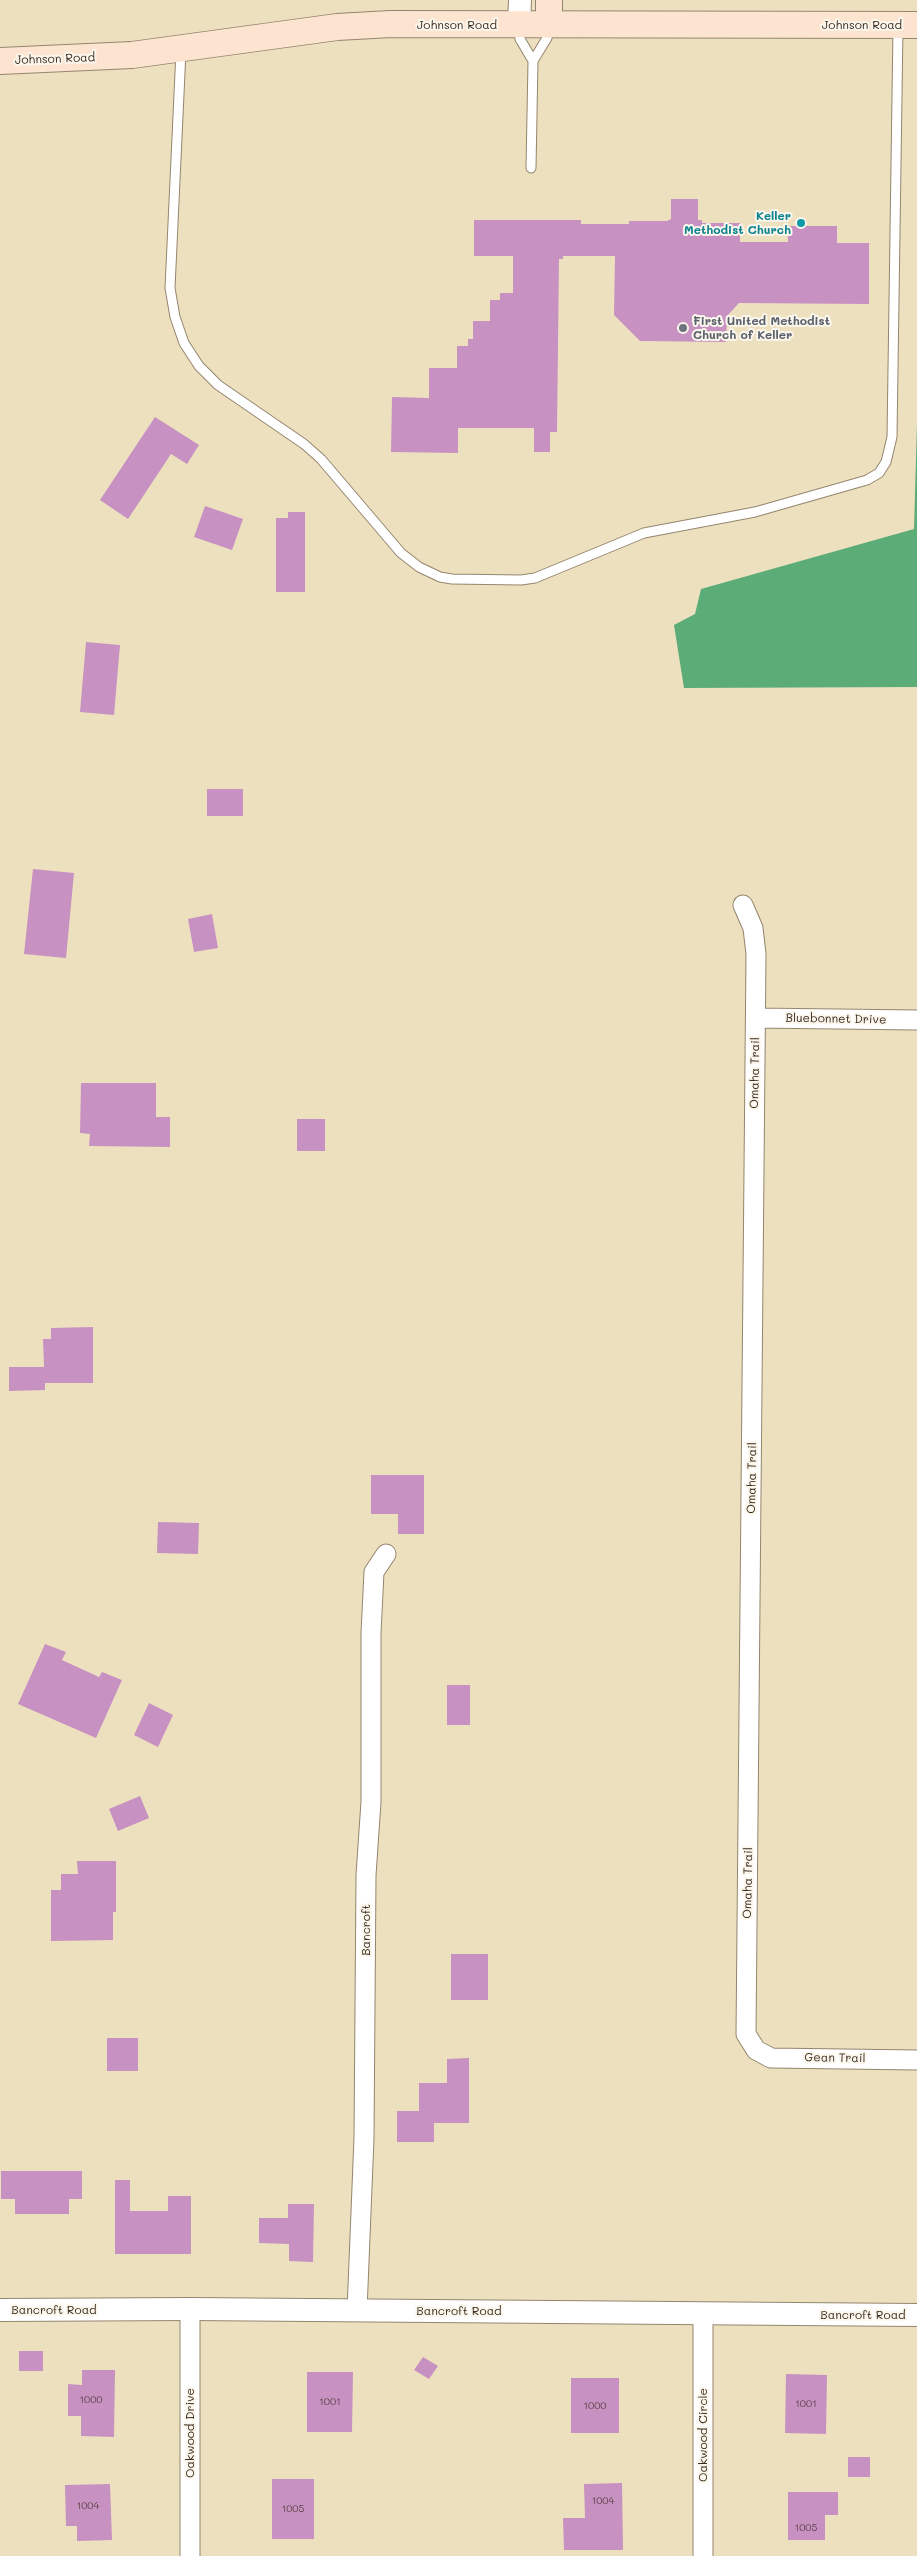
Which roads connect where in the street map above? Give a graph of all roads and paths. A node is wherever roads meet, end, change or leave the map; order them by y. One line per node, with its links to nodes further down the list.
1 (519, 12): 2 (main road, Johnson Road); 4 (main road, Johnson Road); 6 (lane)
2 (549, 12): 3 (main road, Johnson Road); 6 (lane)
3 (907, 25): 4 (lane)
4 (181, 50): 5 (main road, Johnson Road)
5 (0, 61)
6 (533, 61): 7 (lane)
7 (531, 168)
8 (744, 905): 9 (street, Omaha Trail)
9 (756, 1018): 10 (street, Bluebonnet Drive); 12 (street, Omaha Trail)
10 (917, 1020)
11 (386, 1554): 16 (street, Bancroft)
12 (756, 2050): 13 (street, Gean Trail)
13 (917, 2060)
14 (190, 2309): 15 (street, Bancroft Road); 16 (street, Bancroft Road); 19 (street, Oakwood Drive)
15 (0, 2310)
16 (357, 2311): 17 (street, Bancroft Road)
17 (703, 2314): 18 (street, Bancroft Road); 20 (street, Oakwood Circle)
18 (917, 2315)
19 (190, 2556)
20 (703, 2556)

